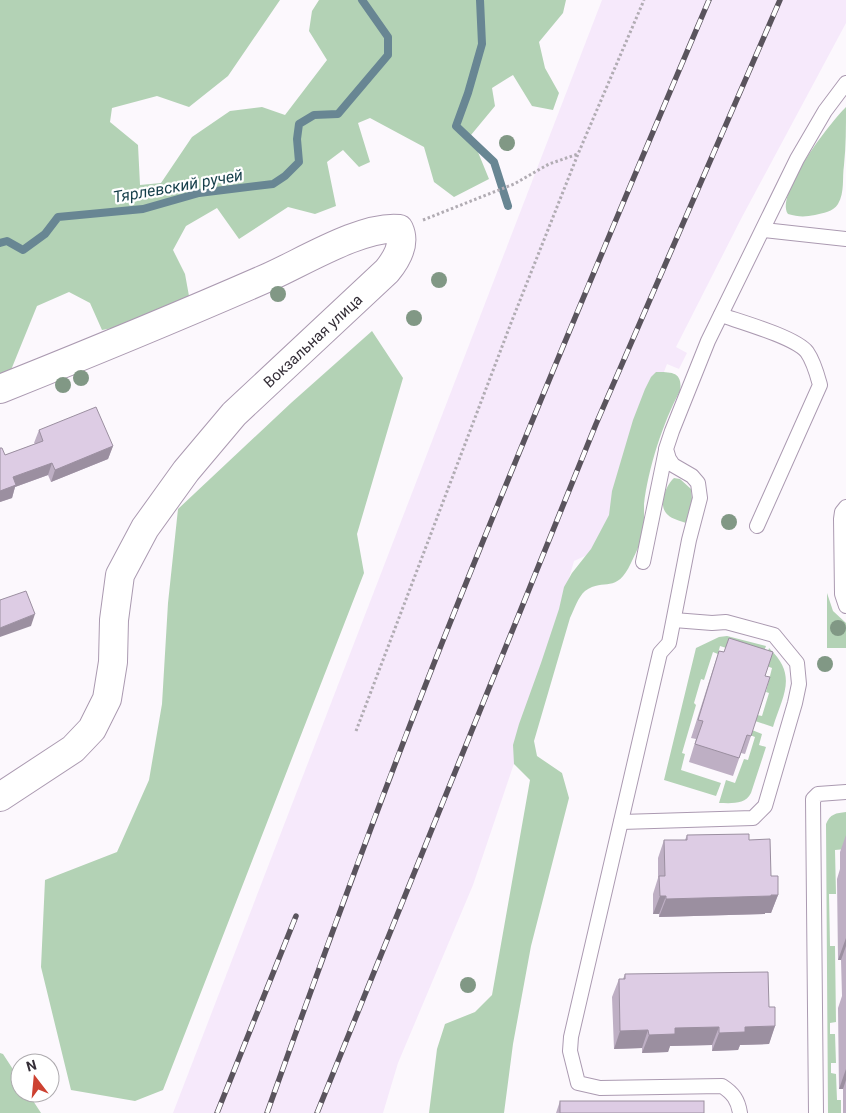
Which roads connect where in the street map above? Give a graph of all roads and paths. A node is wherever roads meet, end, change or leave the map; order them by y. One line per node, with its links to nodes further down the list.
1 (644, 0): 3 (path)
2 (846, 83): 5 (lane)
3 (578, 154): 4 (path); 15 (path)
4 (399, 229): 8 (street); 17 (street, Вокзальная улица)
5 (764, 230): 6 (lane); 7 (lane)
6 (846, 238)
7 (721, 315): 9 (lane); 11 (lane)
8 (0, 389)
9 (666, 449): 12 (lane); 14 (lane)
10 (846, 507): 13 (lane)
11 (756, 526)
12 (643, 562)
13 (846, 606)
14 (674, 620): 18 (lane); 18 (lane)
15 (356, 731)
16 (846, 792): 20 (lane)
17 (0, 797)
18 (621, 822): 19 (lane)
19 (740, 1113)
20 (816, 1113)

